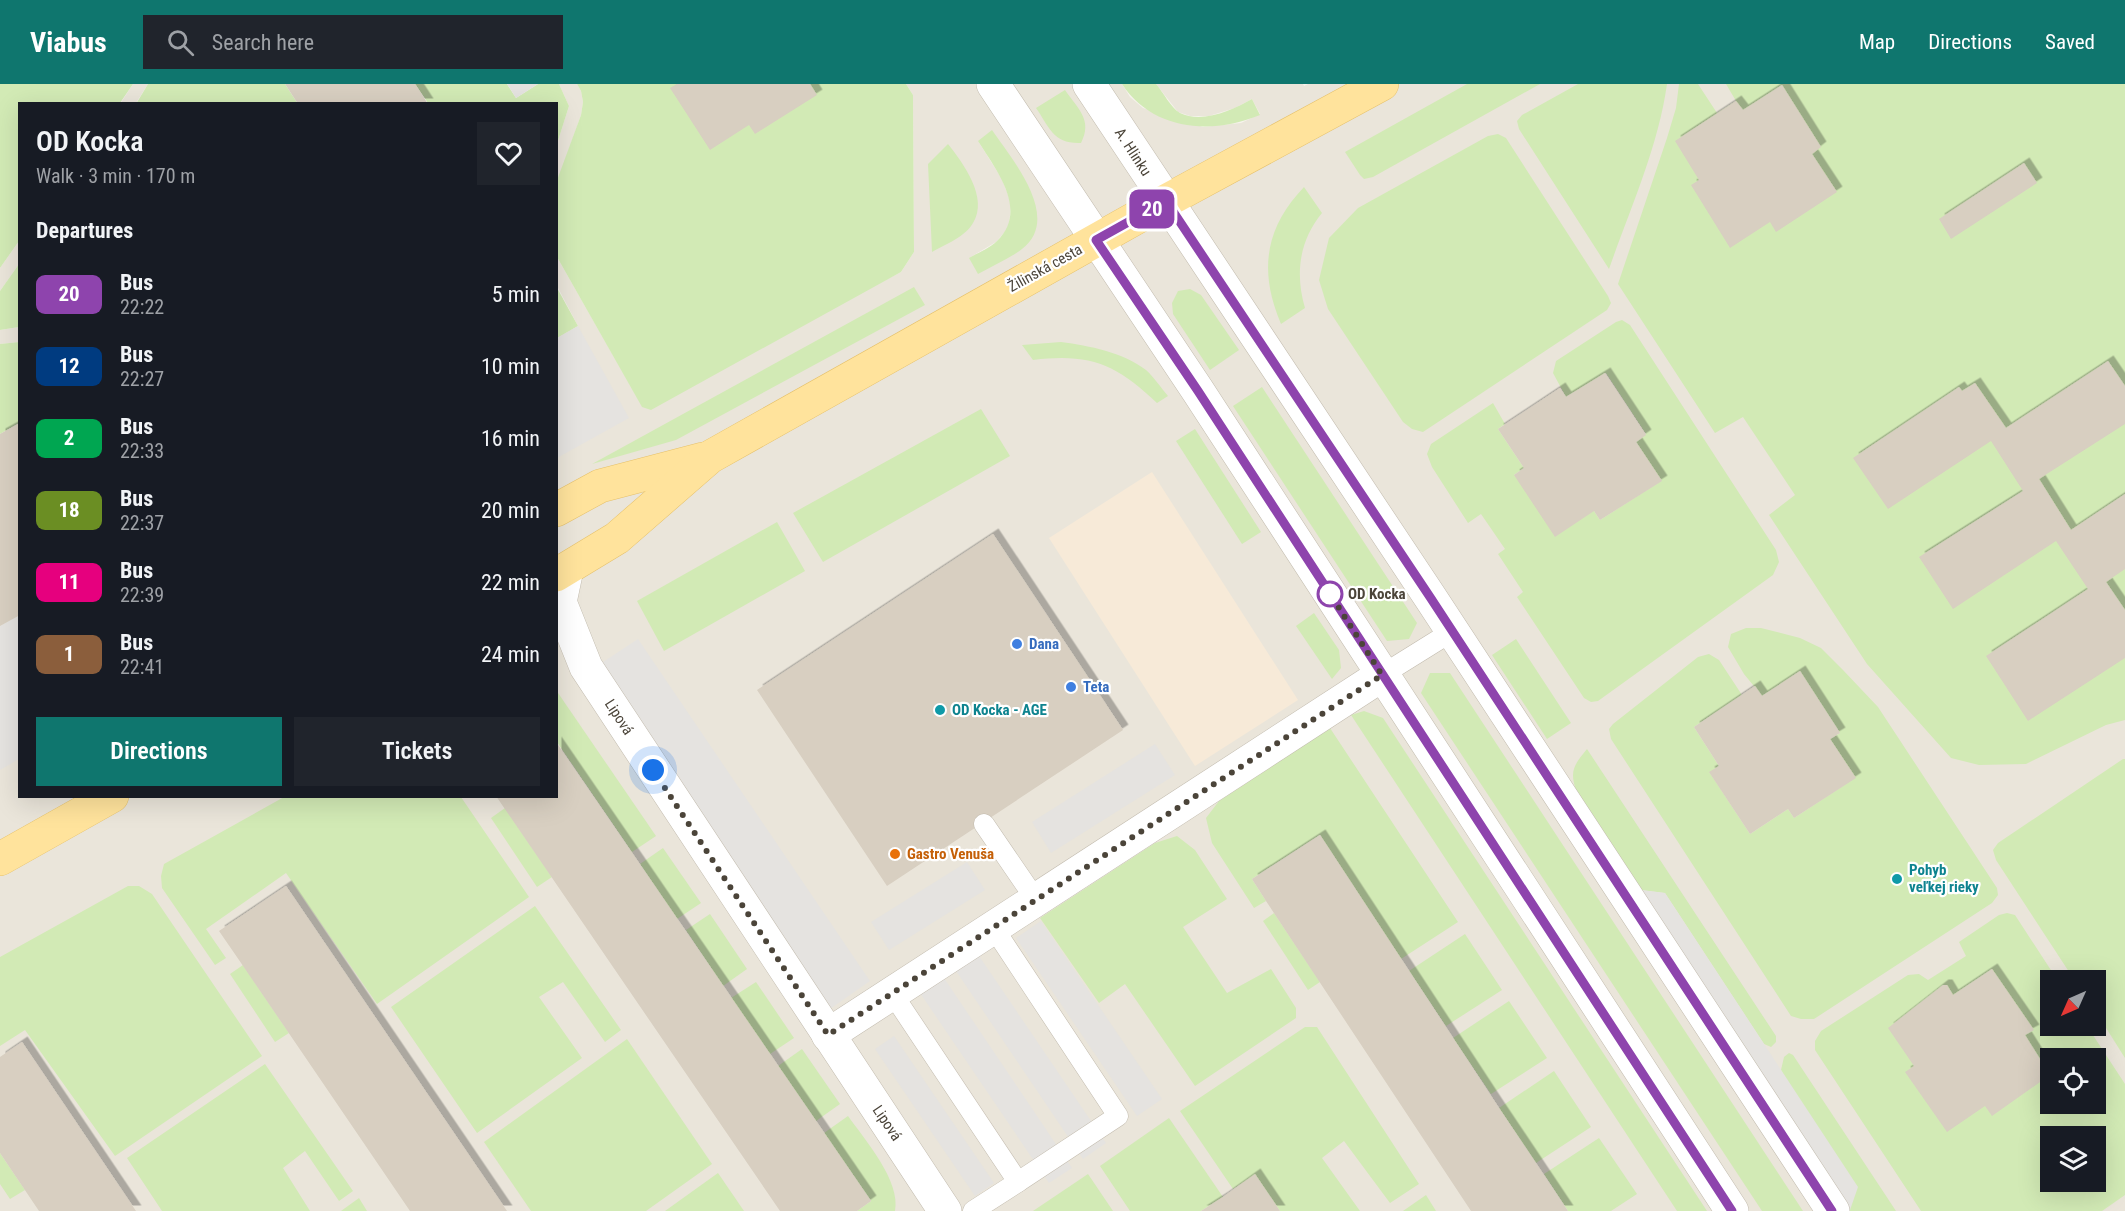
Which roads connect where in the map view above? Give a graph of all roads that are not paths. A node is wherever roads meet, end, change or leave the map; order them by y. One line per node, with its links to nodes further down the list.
1 (993, 84): 5 (street)
2 (1089, 84): 4 (street, A. Hlinku)
3 (1382, 84): 4 (main road, Žilinská cesta)
4 (1166, 201): 5 (main road, Žilinská cesta); 9 (street, A. Hlinku)
5 (1096, 240): 6 (main road, Žilinská cesta); 10 (street)
6 (710, 456): 7 (main road, Žilinská cesta); 8 (main road, Žilinská cesta)
7 (558, 509)
8 (562, 572): 17 (street, Lipová)
9 (1451, 632): 10 (lane); 22 (street, A. Hlinku)
10 (1382, 675): 14 (street); 21 (street)
11 (108, 798): 13 (main road)
12 (984, 824): 14 (lane)
13 (0, 859)
14 (1035, 900): 15 (street)
15 (993, 927): 16 (street); 18 (lane)
16 (892, 993): 17 (street); 18 (lane)
17 (828, 1035): 19 (street, Lipová)
18 (1018, 1182): 20 (lane)
19 (945, 1211)
20 (974, 1211)
21 (1732, 1211)
22 (1833, 1211)

